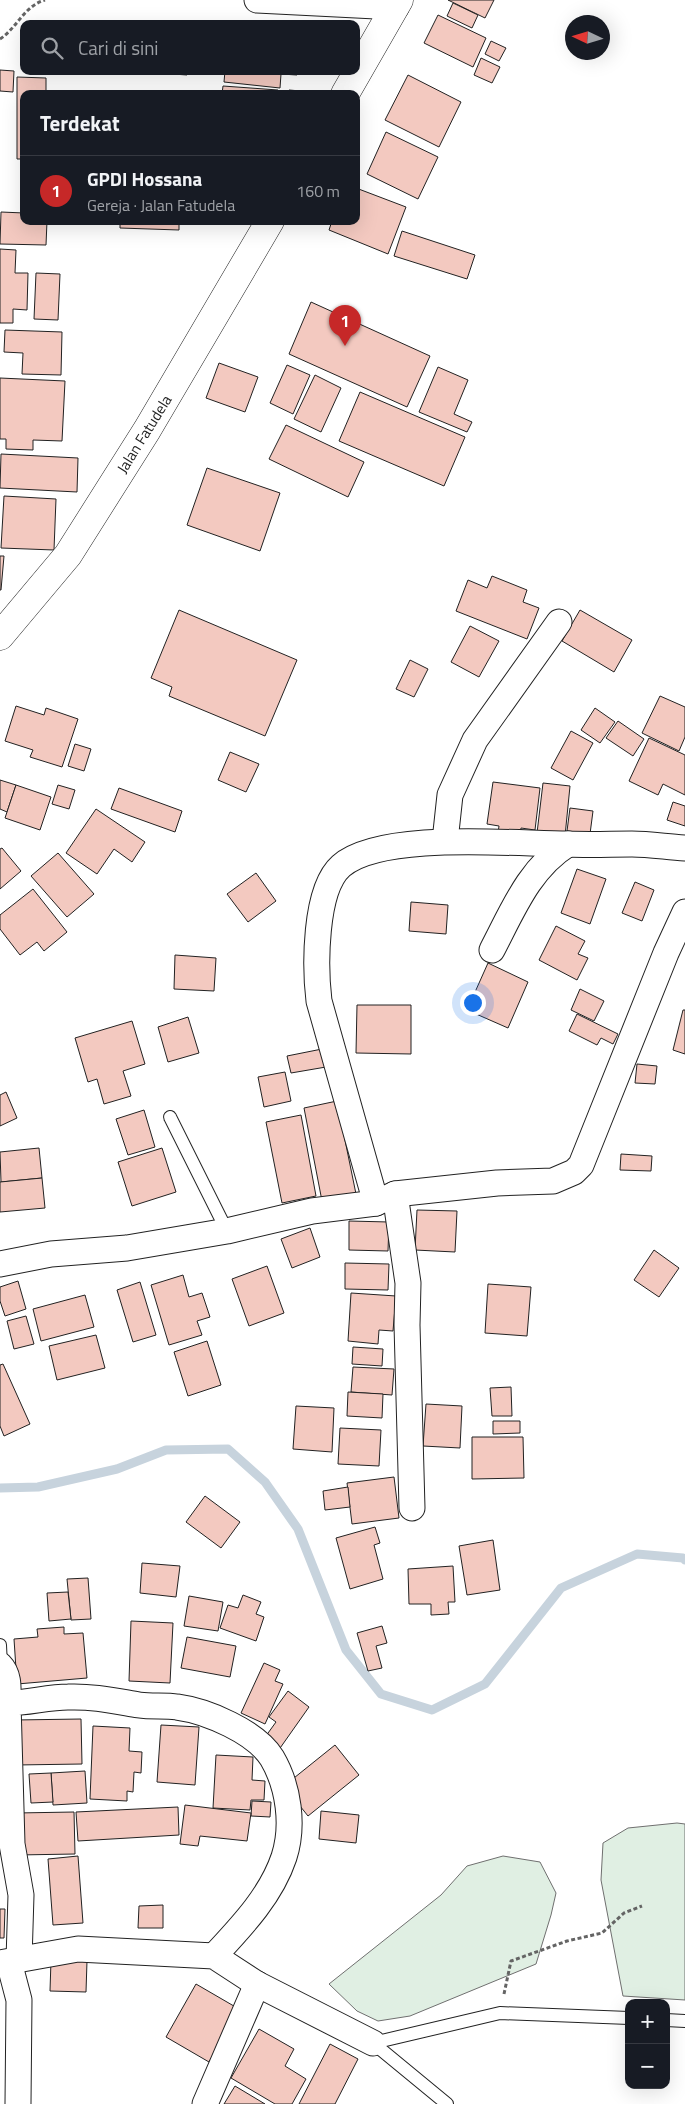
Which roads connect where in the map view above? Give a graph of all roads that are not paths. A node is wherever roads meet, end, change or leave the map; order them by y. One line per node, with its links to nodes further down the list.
1 (257, 0): 2 (street)
2 (397, 3): 3 (street)
3 (360, 68)
4 (356, 75): 5 (street)
5 (347, 90)
6 (268, 225): 8 (street, Jalan Fatudela)
7 (559, 622): 9 (street)
8 (0, 636)
9 (445, 841): 10 (street); 15 (street)
10 (568, 844): 11 (street); 13 (street)
11 (685, 848)
12 (685, 912): 15 (street)
13 (492, 950)
14 (170, 1117): 16 (lane)
15 (385, 1199): 16 (street); 18 (street)
16 (227, 1231): 17 (street)
17 (0, 1264)
18 (412, 1508)
19 (0, 1659): 20 (street)
20 (8, 1703): 21 (street); 22 (street)
21 (214, 1956): 22 (street); 23 (street)
22 (9, 1962): 28 (street)
23 (258, 1984): 27 (street); 29 (street)
24 (625, 2018): 27 (lane)
25 (670, 2020): 26 (lane)
26 (685, 2021)
27 (372, 2043): 30 (lane)
28 (18, 2104)
29 (205, 2104)
30 (447, 2104)

